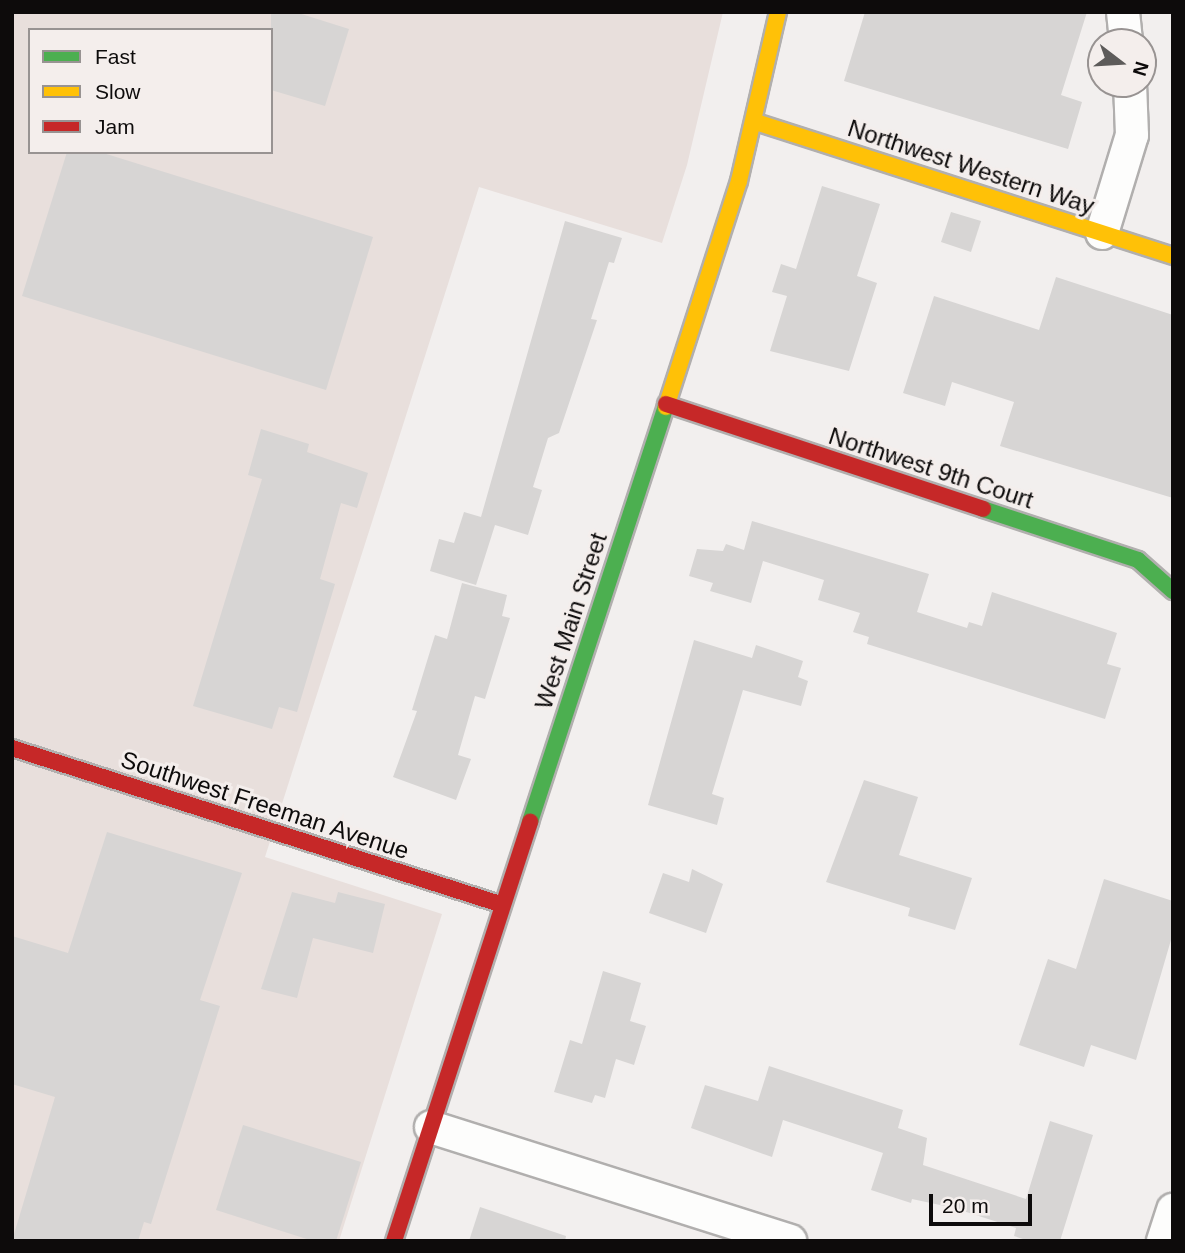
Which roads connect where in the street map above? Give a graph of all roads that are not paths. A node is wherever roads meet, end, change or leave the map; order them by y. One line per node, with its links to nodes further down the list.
1 (778, 12): 3 (street, West Main Street)
2 (1131, 98): 4 (street)
3 (756, 121): 4 (street, Northwest Western Way); 6 (street, West Main Street)
4 (1102, 233): 5 (street, Northwest Western Way)
5 (1173, 256)
6 (666, 404): 7 (street, Northwest 9th Court); 9 (street, West Main Street)
7 (1173, 591)
8 (12, 748): 9 (street, Southwest Freeman Avenue)
9 (503, 905): 10 (street, West Main Street)
10 (431, 1128): 12 (street, West Main Street); 13 (street)
11 (1173, 1210): 14 (street)
12 (394, 1241)
13 (790, 1241)
14 (1163, 1241)

